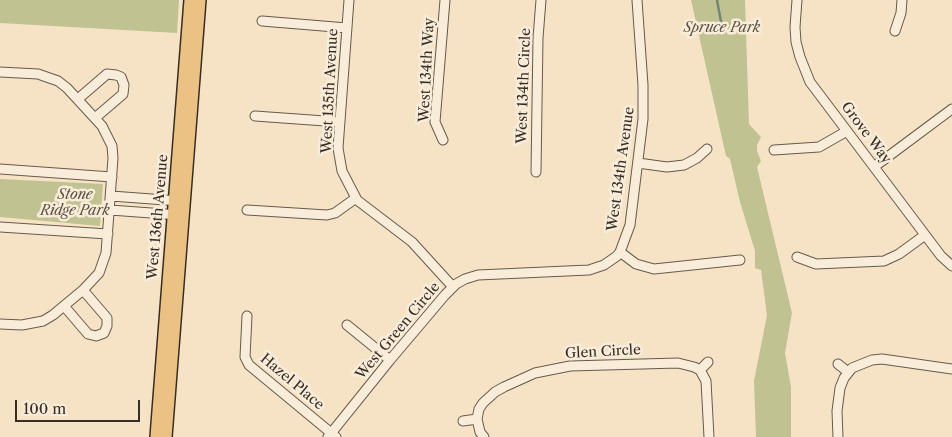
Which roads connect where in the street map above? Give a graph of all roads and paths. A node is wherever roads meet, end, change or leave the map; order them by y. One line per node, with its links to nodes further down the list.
1 (190, 0): 29 (main road, West 136th Avenue)
2 (200, 0): 29 (main road, West 136th Avenue)
3 (349, 0): 10 (street, West 135th Avenue)
4 (445, 0): 19 (street, West 134th Way)
5 (541, 0): 25 (street, West 134th Circle)
6 (637, 0): 22 (street, West 134th Avenue)
7 (797, 0): 18 (street, Grove Way)
8 (902, 0): 11 (street)
9 (262, 21): 10 (street)
10 (347, 28): 17 (street, West 135th Avenue)
11 (895, 30)
12 (0, 72): 13 (street)
13 (78, 99): 16 (street); 16 (street)
14 (952, 109): 23 (street)
15 (255, 116): 17 (street)
16 (95, 118): 26 (street)
17 (339, 122): 28 (street, West 135th Avenue)
18 (847, 131): 21 (street); 23 (street, Grove Way)
19 (443, 140)
20 (707, 150): 22 (street)
21 (774, 150)
22 (638, 163): 36 (street, West 134th Avenue)
23 (874, 167): 35 (street, Grove Way)
24 (0, 169): 26 (street)
25 (536, 172)
26 (112, 177): 27 (street)
27 (111, 196): 29 (street); 30 (street)
28 (356, 198): 31 (street); 40 (street, West 135th Avenue)
29 (179, 201): 32 (main road, West 136th Avenue)
30 (110, 210): 32 (street); 34 (street)
31 (247, 210)
32 (178, 215): 55 (main road, West 136th Avenue); 56 (main road, West 136th Avenue)
33 (0, 227): 34 (street)
34 (108, 234): 41 (street)
35 (925, 235): 37 (street); 39 (street, Grove Way)
36 (620, 252): 38 (street); 40 (street, West Green Circle)
37 (797, 257)
38 (740, 260)
39 (952, 266)
40 (453, 287): 46 (street, West Green Circle)
41 (83, 290): 42 (street); 42 (street)
42 (64, 306): 44 (street)
43 (247, 316): 54 (street, Hazel Place)
44 (0, 324)
45 (347, 325): 46 (street)
46 (390, 360): 54 (street, West Green Circle)
47 (708, 362): 50 (street)
48 (838, 364): 51 (street)
49 (952, 369): 51 (street)
50 (700, 370): 52 (street, Glen Circle); 58 (street)
51 (848, 372): 59 (street)
52 (477, 419): 53 (street); 57 (street)
53 (464, 422)
54 (332, 436)
55 (156, 437)
56 (166, 437)
57 (484, 437)
58 (709, 437)
59 (838, 437)

